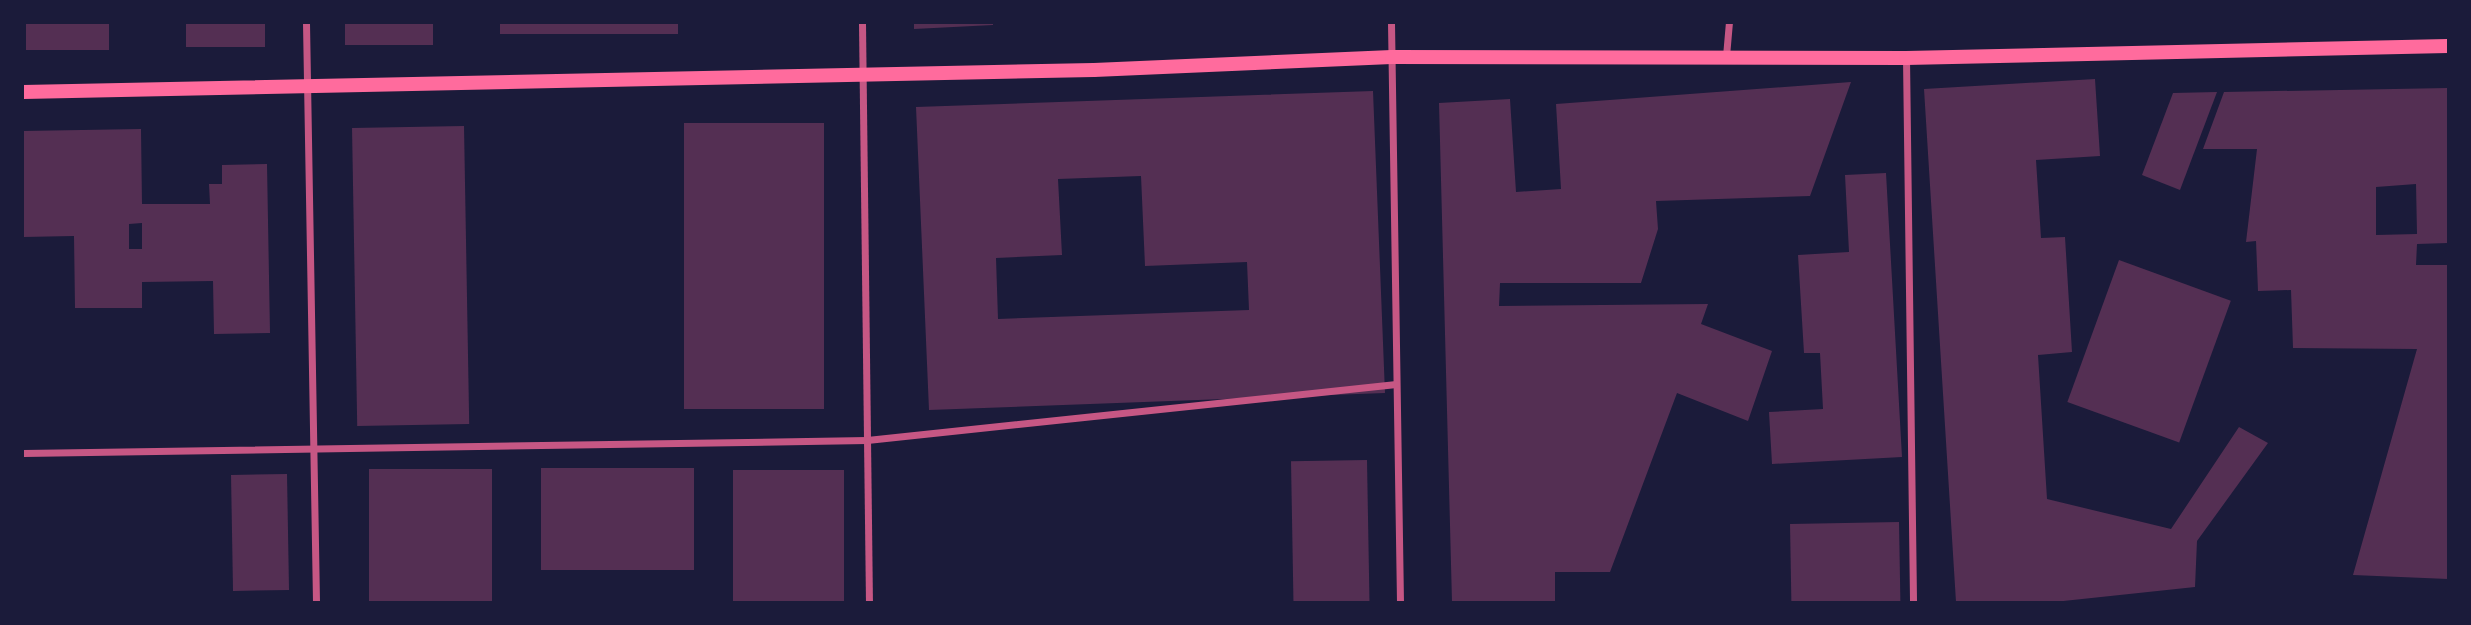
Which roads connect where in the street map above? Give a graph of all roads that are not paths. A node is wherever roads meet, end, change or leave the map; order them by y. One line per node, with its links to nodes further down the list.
1 (306, 23): 10 (street)
2 (862, 23): 9 (street)
3 (1391, 23): 7 (street)
4 (1730, 23): 6 (street)
5 (2448, 46): 8 (main road)
6 (1726, 56): 7 (main road); 8 (main road)
7 (1392, 57): 9 (main road); 12 (street)
8 (1906, 58): 19 (street)
9 (863, 73): 10 (main road); 13 (street)
10 (307, 86): 11 (main road); 14 (street)
11 (23, 92)
12 (1395, 384): 13 (street); 18 (street)
13 (867, 440): 14 (street); 17 (street)
14 (313, 449): 15 (street); 16 (street)
15 (23, 453)
16 (316, 602)
17 (869, 602)
18 (1400, 602)
19 (1913, 602)

